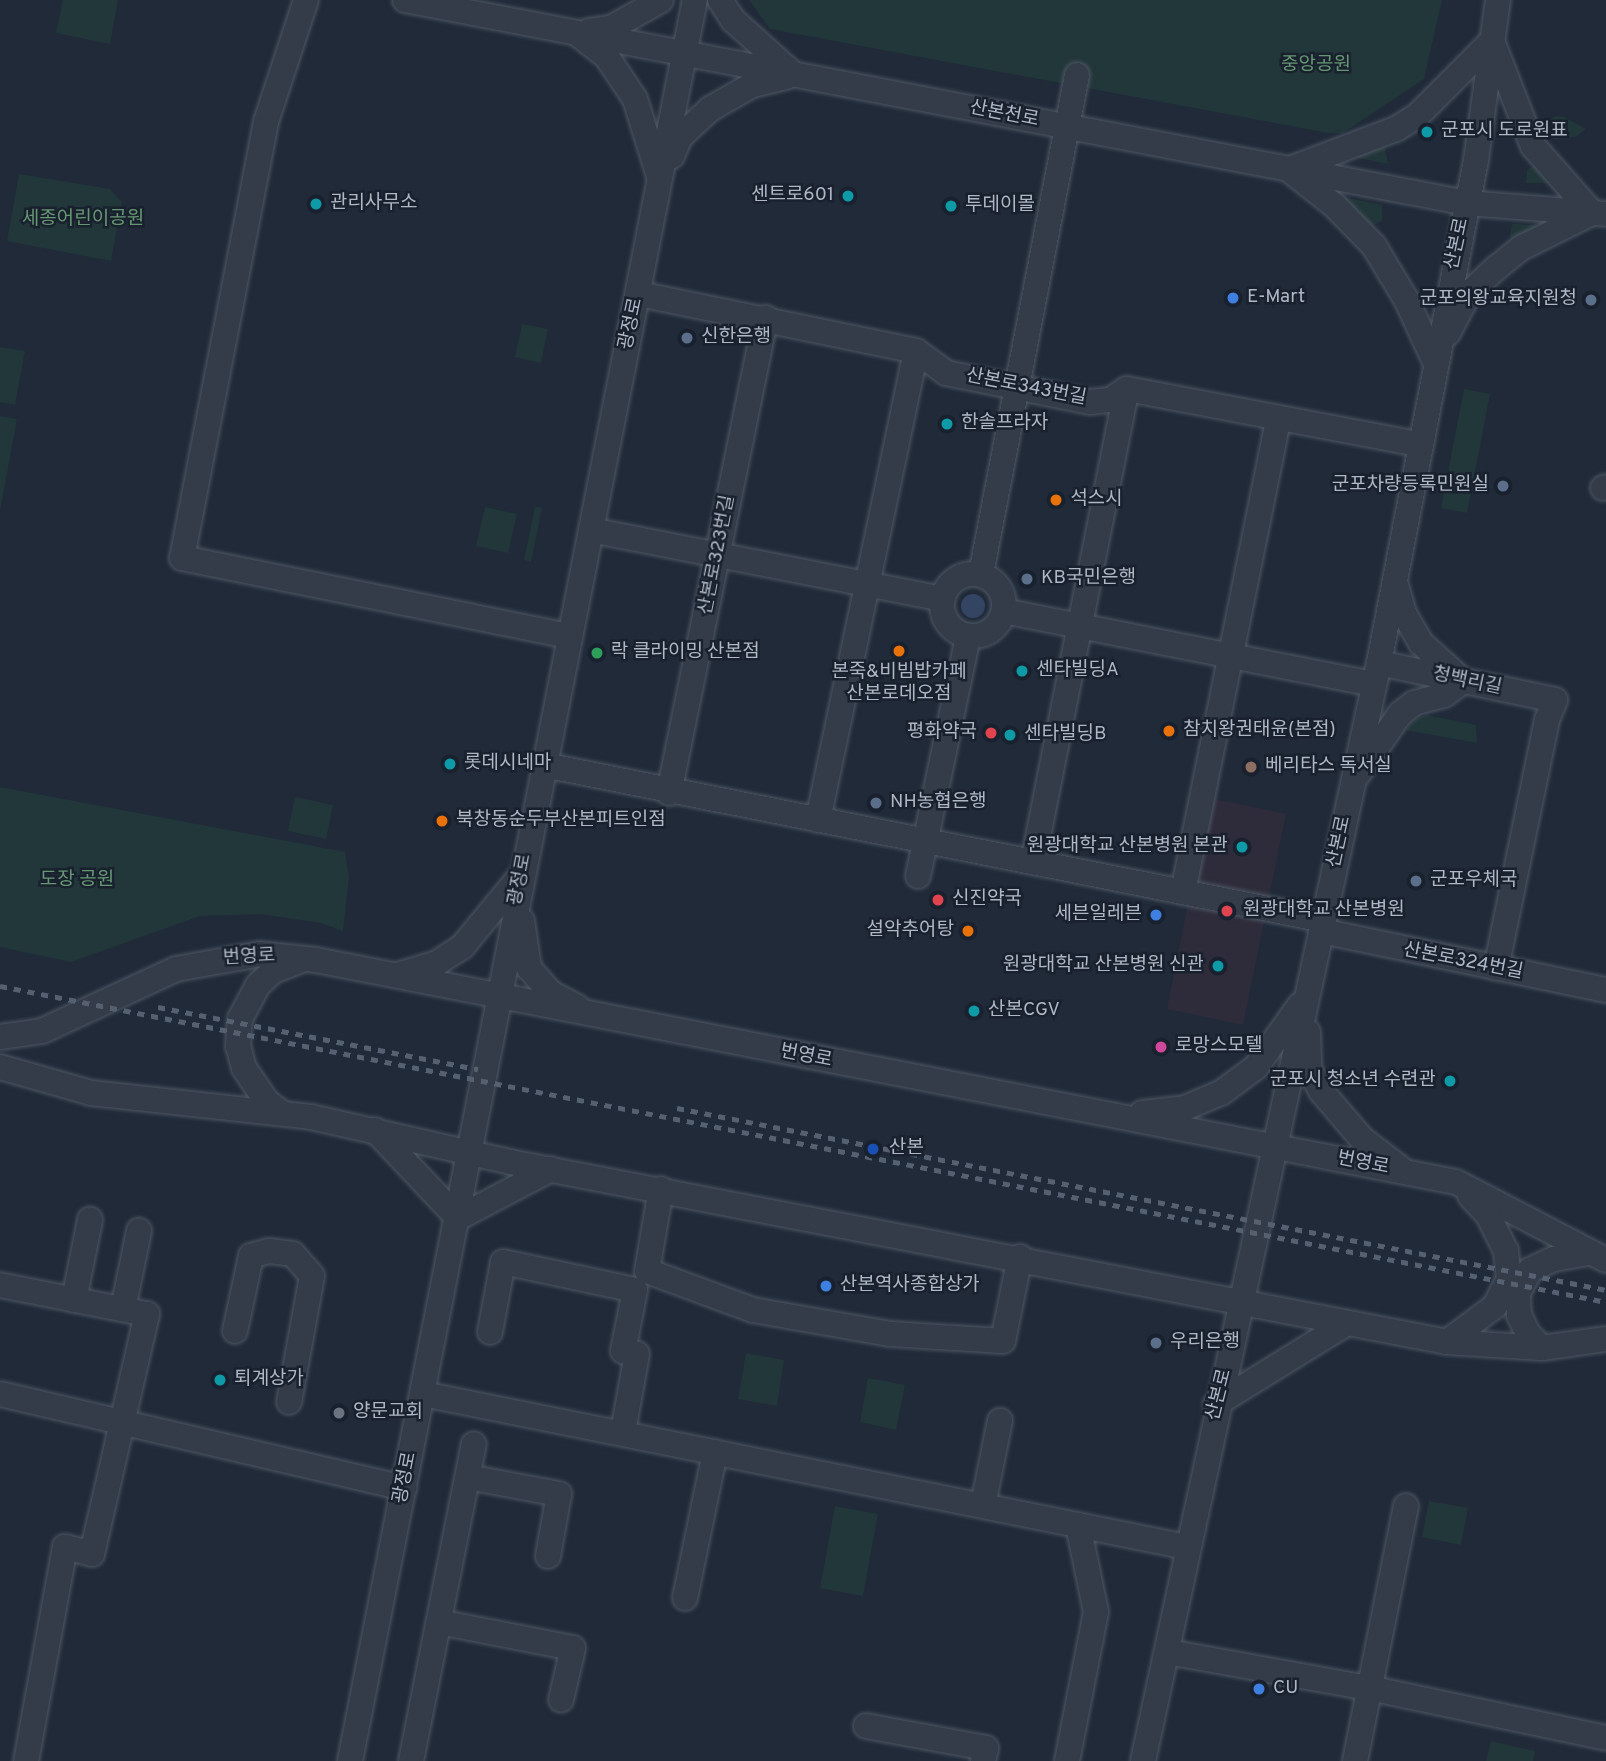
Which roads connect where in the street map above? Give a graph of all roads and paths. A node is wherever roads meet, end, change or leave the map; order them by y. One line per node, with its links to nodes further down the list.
1 (306, 0): 33 (street)
2 (405, 0): 7 (street, 산본천로)
3 (661, 0): 7 (street)
4 (695, 0): 9 (street, 광정로)
5 (720, 0): 10 (street)
6 (1498, 0): 8 (street, 산본로)
7 (576, 33): 9 (street, 산본천로); 14 (street)
8 (1492, 41): 13 (street); 15 (street, 산본로); 16 (street)
9 (685, 53): 10 (street, 산본천로); 14 (street, 광정로)
10 (794, 75): 12 (street, 산본천로); 14 (street)
11 (1077, 75): 12 (street)
12 (1067, 127): 13 (street, 산본천로); 21 (street)
13 (1289, 169): 15 (street, 산본천로); 20 (street)
14 (661, 183): 17 (street, 광정로)
15 (1467, 203): 16 (street, 산본천로); 20 (street, 산본로)
16 (1599, 213): 20 (street)
17 (639, 295): 18 (street, 산본로343번길); 25 (street, 광정로)
18 (766, 318): 19 (street, 산본로343번길); 26 (street, 산본로323번길)
19 (916, 351): 21 (street, 산본로343번길); 29 (street)
20 (1434, 360): 24 (street, 산본로)
21 (1018, 387): 22 (street, 산본로343번길); 27 (street)
22 (1127, 389): 23 (street); 32 (street)
23 (1278, 419): 24 (street); 35 (street)
24 (1418, 444): 28 (street, 산본로)
25 (591, 530): 26 (street); 33 (street, 광정로)
26 (718, 555): 29 (street); 40 (street, 산본로323번길)
27 (981, 574): 30 (street); 31 (street)
28 (1394, 577): 36 (street, 산본로); 37 (street)
29 (867, 584): 30 (street); 41 (street)
30 (942, 599): 34 (street)
31 (1004, 611): 32 (street, 청백리길); 34 (street)
32 (1080, 626): 35 (street, 청백리길); 43 (street)
33 (570, 636): 38 (street, 광정로)
34 (968, 636): 42 (street)
35 (1230, 655): 36 (street, 청백리길); 46 (street)
36 (1376, 674): 37 (street, 청백리길); 39 (street, 산본로)
37 (1463, 681): 39 (street); 49 (street, 청백리길)
38 (544, 765): 40 (street); 44 (street, 광정로)
39 (1353, 782): 47 (street, 산본로)
40 (669, 793): 41 (street)
41 (818, 820): 42 (street)
42 (926, 841): 43 (street); 45 (street)
43 (1033, 862): 46 (street)
44 (521, 875): 50 (street); 53 (street, 광정로); 54 (street)
45 (918, 876)
46 (1183, 892): 47 (street)
47 (1323, 926): 49 (street, 산본로324번길); 52 (street, 산본로)
48 (304, 958): 50 (street, 번영로); 55 (street, 번영로); 57 (street)
49 (1496, 968): 51 (street, 산본로324번길)
50 (398, 975): 53 (street, 번영로)
51 (1606, 990)
52 (1307, 996): 58 (street); 60 (street, 산본로); 63 (street)
53 (500, 997): 54 (street, 번영로); 61 (street, 광정로)
54 (596, 1017): 58 (street, 번영로)
55 (0, 1037)
56 (0, 1067): 57 (street)
57 (282, 1113): 59 (street)
58 (1120, 1116): 60 (street, 번영로)
59 (374, 1130): 61 (street); 66 (street)
60 (1273, 1146): 63 (street, 번영로); 73 (street, 산본로)
61 (471, 1152): 62 (street); 66 (street, 광정로)
62 (551, 1169): 65 (street); 66 (street)
63 (1411, 1173): 64 (street, 번영로)
64 (1456, 1182): 70 (street, 번영로); 79 (street)
65 (662, 1189): 69 (street); 69 (street)
66 (457, 1218): 82 (street, 광정로)
67 (90, 1220): 72 (street)
68 (139, 1231): 74 (street)
69 (1020, 1257): 73 (street)
70 (1597, 1257): 80 (street)
71 (0, 1285): 72 (street)
72 (74, 1300): 74 (street)
73 (1244, 1301): 75 (street); 84 (street, 산본로)
74 (122, 1309): 86 (street)
75 (1346, 1323): 79 (street); 84 (street)
76 (235, 1331): 83 (street)
77 (490, 1332): 87 (street)
78 (1606, 1339): 80 (street)
79 (1447, 1342): 80 (street)
80 (1542, 1348)
81 (0, 1394): 86 (street)
82 (423, 1394): 87 (street); 91 (street, 광정로)
83 (289, 1402)
84 (1216, 1404): 95 (street, 산본로)
85 (1000, 1420): 92 (street)
86 (123, 1423): 91 (street); 104 (street)
87 (623, 1432): 89 (street)
88 (474, 1444): 90 (street)
89 (715, 1452): 92 (street); 97 (street)
90 (468, 1477): 96 (street); 98 (street)
91 (404, 1488): 105 (street, 광정로)
92 (983, 1505): 94 (street)
93 (1406, 1506): 100 (street)
94 (1078, 1525): 95 (street); 108 (street)
95 (1186, 1546): 99 (street, 산본로)
96 (548, 1556)
97 (685, 1598)
98 (439, 1622): 101 (street); 106 (street)
99 (1168, 1652): 100 (street); 109 (street, 산본로)
100 (1369, 1688): 103 (street); 110 (street)
101 (562, 1700)
102 (866, 1726): 107 (street)
103 (1606, 1738)
104 (26, 1761)
105 (350, 1761)
106 (411, 1761)
107 (984, 1761)
108 (1067, 1761)
109 (1143, 1761)
110 (1355, 1761)

